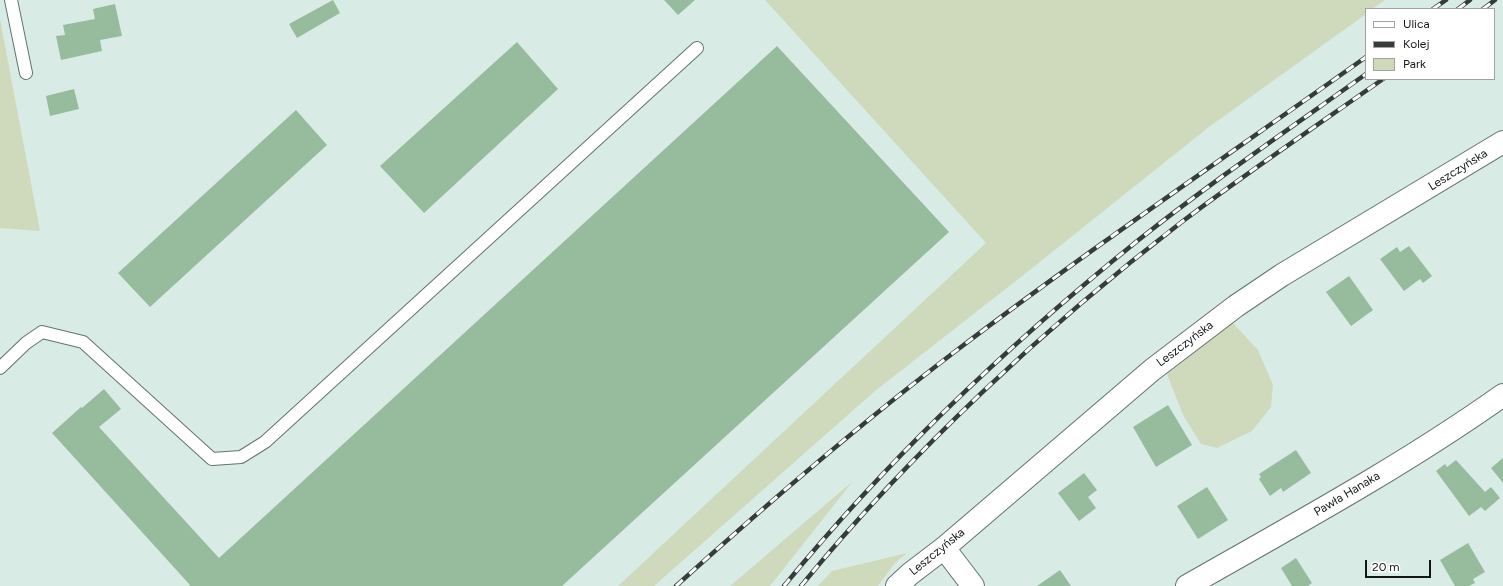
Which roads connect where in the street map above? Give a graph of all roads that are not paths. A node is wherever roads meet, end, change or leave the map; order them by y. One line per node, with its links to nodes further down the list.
1 (11, 0): 3 (lane)
2 (697, 48): 5 (lane)
3 (26, 72)
4 (1503, 142): 7 (street, Leszczyńska)
5 (0, 368)
6 (1503, 395): 10 (street, Pawła Hanaka)
7 (944, 548): 8 (street, Leszczyńska); 9 (street)
8 (897, 586)
9 (973, 586)
10 (1187, 586)

